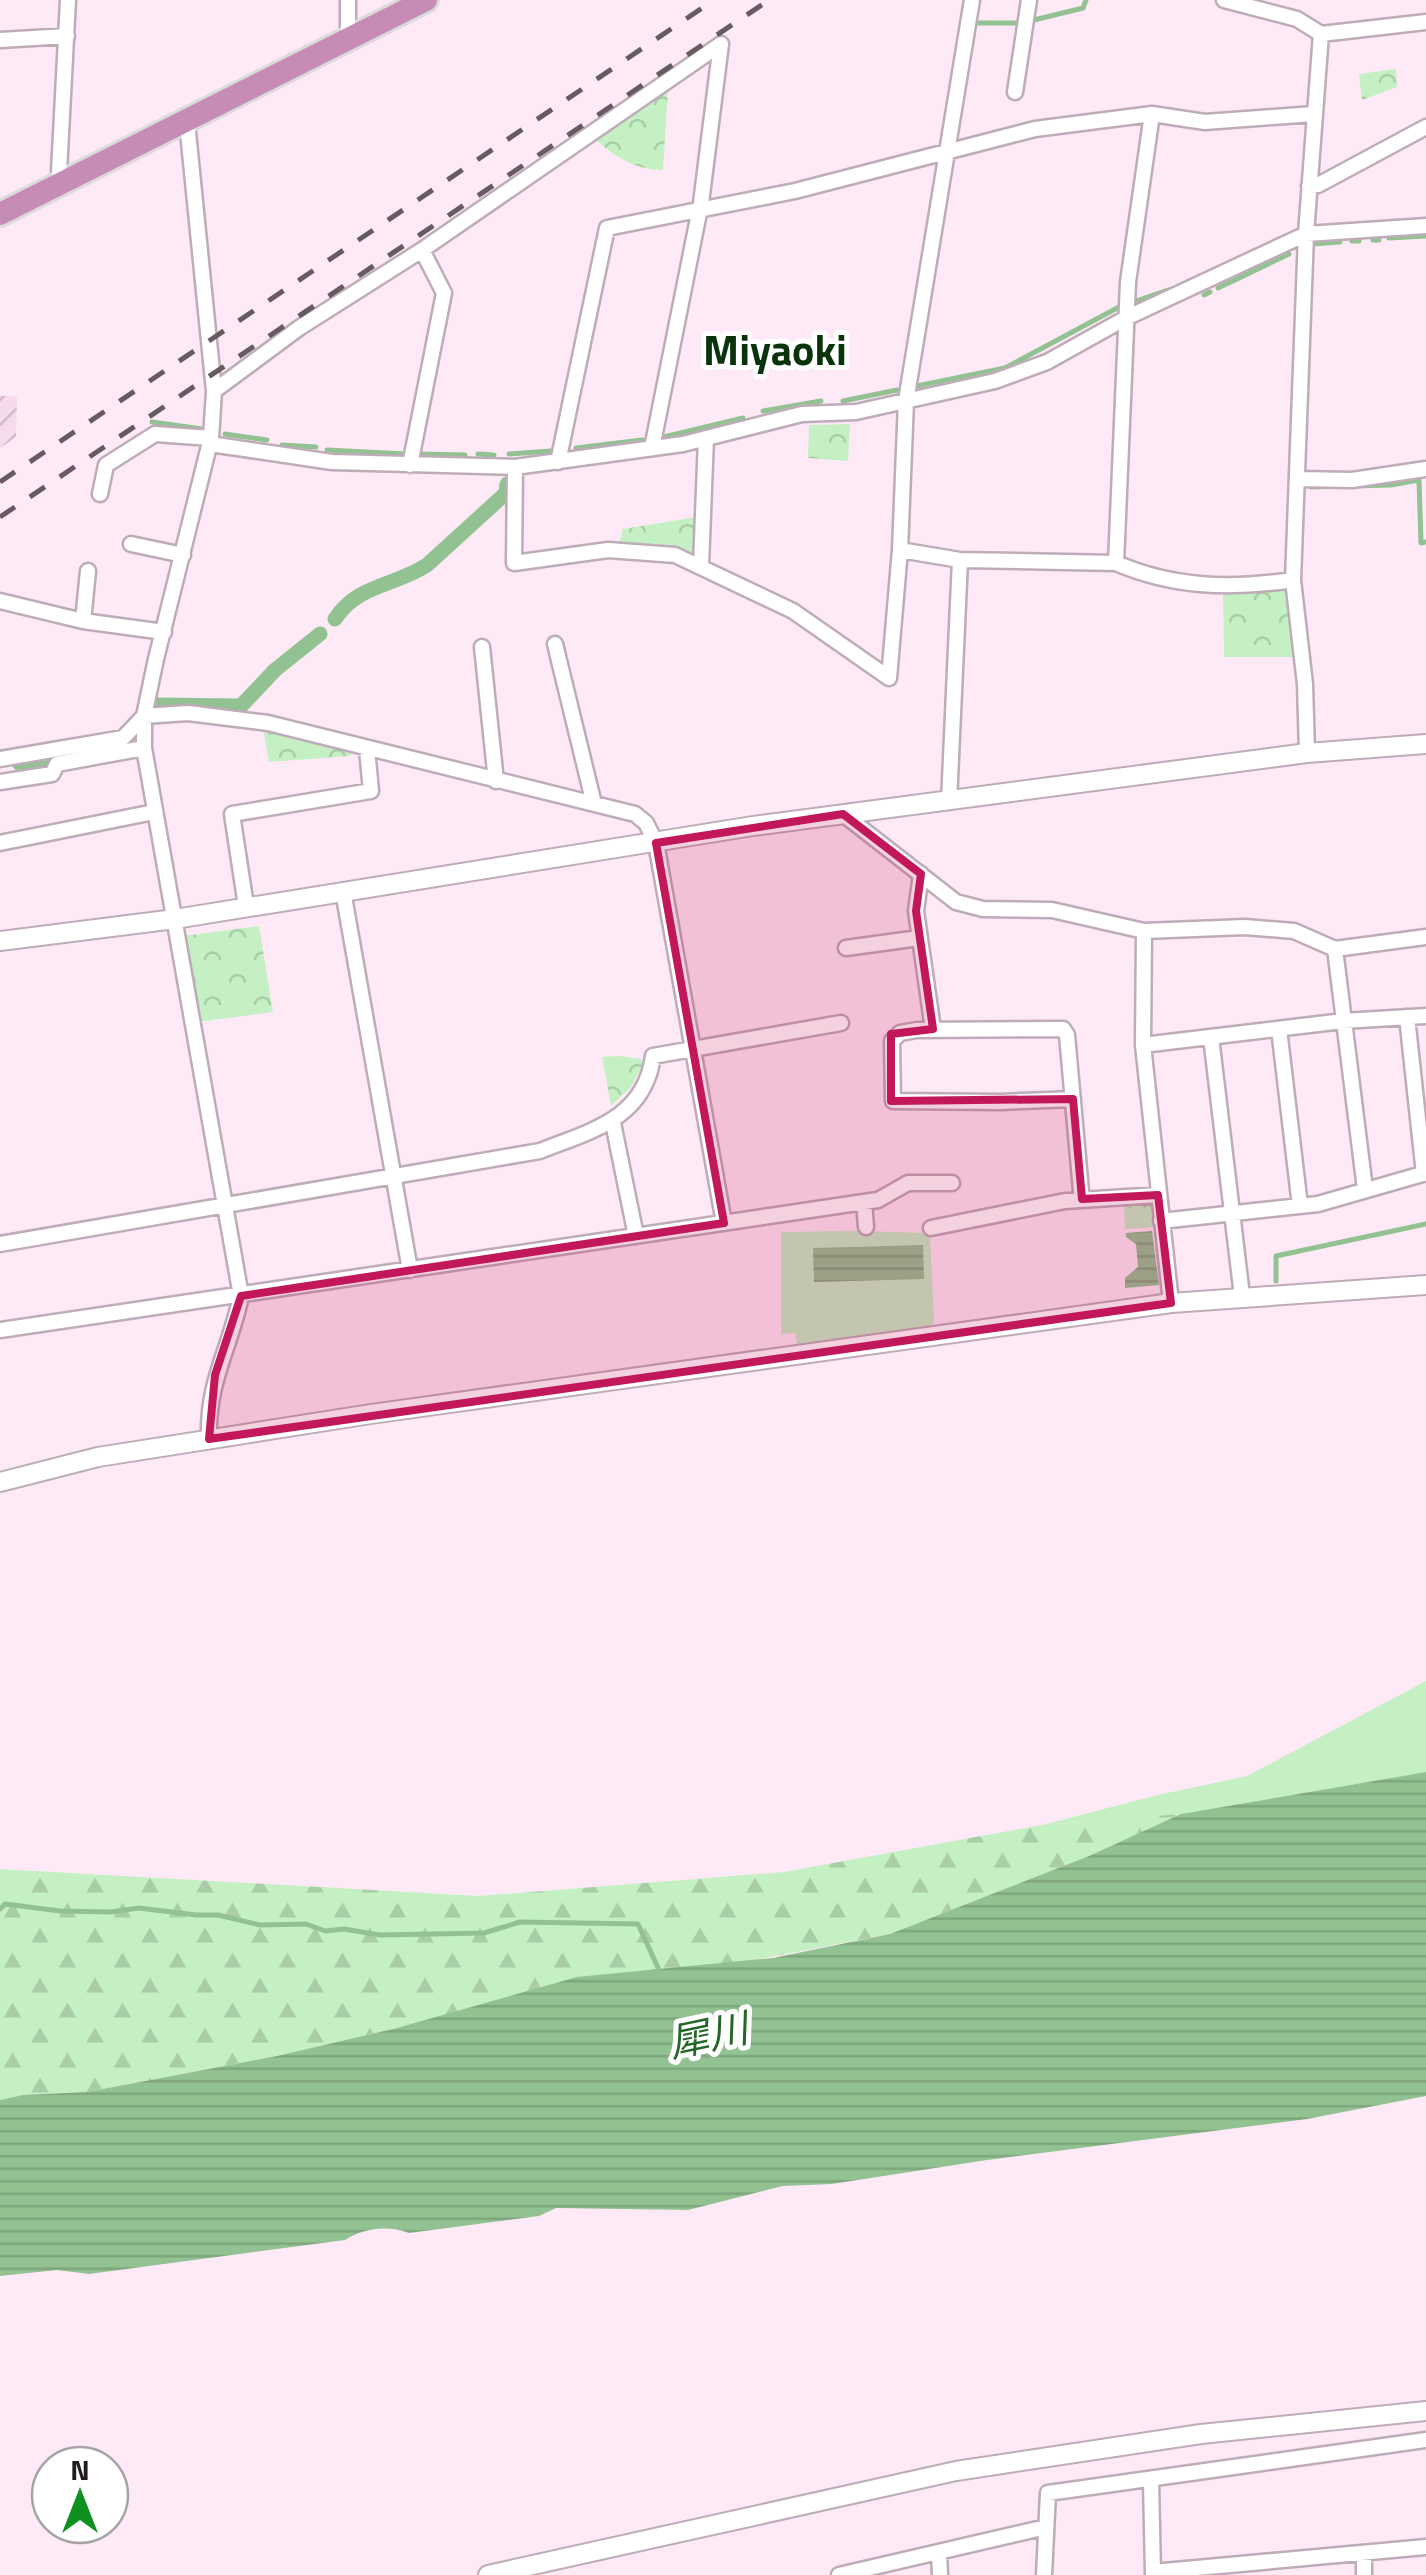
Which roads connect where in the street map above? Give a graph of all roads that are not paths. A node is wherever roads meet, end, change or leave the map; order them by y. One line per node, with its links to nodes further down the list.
1 (68, 0): 9 (street)
2 (348, 0): 11 (street)
3 (426, 0): 11 (highway)
4 (972, 0): 17 (street)
5 (1029, 0): 12 (street)
6 (1224, 0): 8 (street)
7 (1426, 22): 8 (street)
8 (1321, 34): 14 (street)
9 (67, 36): 10 (street); 18 (street)
10 (0, 40)
11 (348, 40): 15 (highway)
12 (1014, 92)
13 (1152, 114): 14 (street); 17 (street); 25 (street)
14 (1314, 114): 19 (street)
15 (187, 122): 18 (highway); 26 (street)
16 (1426, 127): 19 (street)
17 (946, 154): 20 (street); 27 (street)
18 (65, 182): 21 (highway)
19 (1309, 186): 23 (street)
20 (698, 212): 24 (street); 30 (street); 31 (street)
21 (0, 214)
22 (1426, 226): 23 (street)
23 (1306, 234): 25 (street); 35 (street)
24 (422, 250): 26 (street); 32 (street)
25 (1126, 318): 27 (street); 41 (street)
26 (214, 390): 29 (street)
27 (906, 401): 28 (street); 38 (street)
28 (706, 438): 30 (street); 42 (street)
29 (210, 441): 32 (street); 36 (street); 39 (street)
30 (652, 448): 31 (street)
31 (558, 462): 33 (street)
32 (410, 466): 33 (street)
33 (515, 467): 42 (street)
34 (1426, 469): 35 (street)
35 (1297, 479): 44 (street)
36 (100, 494)
37 (131, 544): 39 (street)
38 (900, 550): 40 (street); 42 (street)
39 (183, 556): 47 (street)
40 (960, 560): 41 (street); 58 (street)
41 (1116, 563): 44 (street)
42 (701, 565)
43 (88, 571): 46 (street)
44 (1292, 580): 54 (street)
45 (0, 602): 46 (street)
46 (83, 621): 47 (street)
47 (164, 632): 50 (street)
48 (555, 644): 59 (street)
49 (482, 648): 56 (street)
50 (144, 716): 52 (street); 53 (street); 55 (street)
51 (1426, 744): 54 (street)
52 (144, 748): 57 (street); 60 (street)
53 (367, 749): 56 (street); 66 (street)
54 (1307, 753): 58 (street)
55 (0, 759)
56 (496, 781): 59 (street)
57 (0, 782)
58 (949, 802): 61 (street)
59 (594, 804): 62 (street)
60 (154, 812): 63 (street); 67 (street)
61 (843, 814): 62 (street); 64 (street)
62 (656, 842): 65 (street); 82 (street)
63 (0, 843)
64 (921, 874): 68 (street); 70 (street)
65 (344, 892): 66 (street); 86 (street)
66 (246, 906): 67 (street)
67 (174, 919): 71 (street); 92 (street)
68 (1144, 932): 73 (street); 81 (street)
69 (1426, 937): 73 (street)
70 (919, 938): 72 (street); 78 (street)
71 (0, 941)
72 (846, 948)
73 (1336, 949): 76 (street)
74 (1426, 1016): 75 (street)
75 (1407, 1017): 76 (street); 85 (street)
76 (1343, 1021): 79 (street); 88 (street)
77 (841, 1023): 82 (street)
78 (933, 1028): 83 (street); 83 (street)
79 (1279, 1029): 80 (street); 93 (street)
80 (1211, 1037): 81 (street); 94 (street)
81 (1143, 1045): 89 (street)
82 (694, 1051): 84 (street); 96 (street)
83 (1073, 1099): 90 (street)
84 (613, 1122): 86 (street); 99 (street)
85 (1425, 1174): 88 (street)
86 (391, 1176): 92 (street); 101 (street)
87 (952, 1183): 91 (street)
88 (1365, 1189): 93 (street)
89 (1158, 1195): 90 (street); 95 (street)
90 (1083, 1200): 98 (street)
91 (864, 1202): 96 (street); 97 (street)
92 (226, 1203): 100 (street); 103 (street)
93 (1300, 1206): 94 (street)
94 (1231, 1215): 95 (street); 104 (street)
95 (1161, 1222): 105 (street)
96 (724, 1223): 99 (street)
97 (866, 1228)
98 (931, 1228)
99 (636, 1236): 101 (street)
100 (0, 1244)
101 (410, 1270): 103 (street)
102 (1426, 1285): 104 (street)
103 (242, 1296): 106 (street); 107 (street)
104 (1242, 1296): 105 (street)
105 (1171, 1303): 107 (street)
106 (0, 1330)
107 (209, 1439): 108 (street)
108 (0, 1482)
109 (1426, 2411): 118 (street)
110 (1426, 2440): 111 (street)
111 (1151, 2480): 112 (street); 117 (street)
112 (1046, 2527): 114 (street); 121 (street)
113 (1426, 2547): 115 (street)
114 (939, 2552): 119 (street); 120 (street)
115 (1364, 2553): 116 (street); 122 (street)
116 (1257, 2569): 117 (street)
117 (1153, 2573)
118 (488, 2575)
119 (839, 2575)
120 (940, 2575)
121 (1044, 2575)
122 (1364, 2575)

